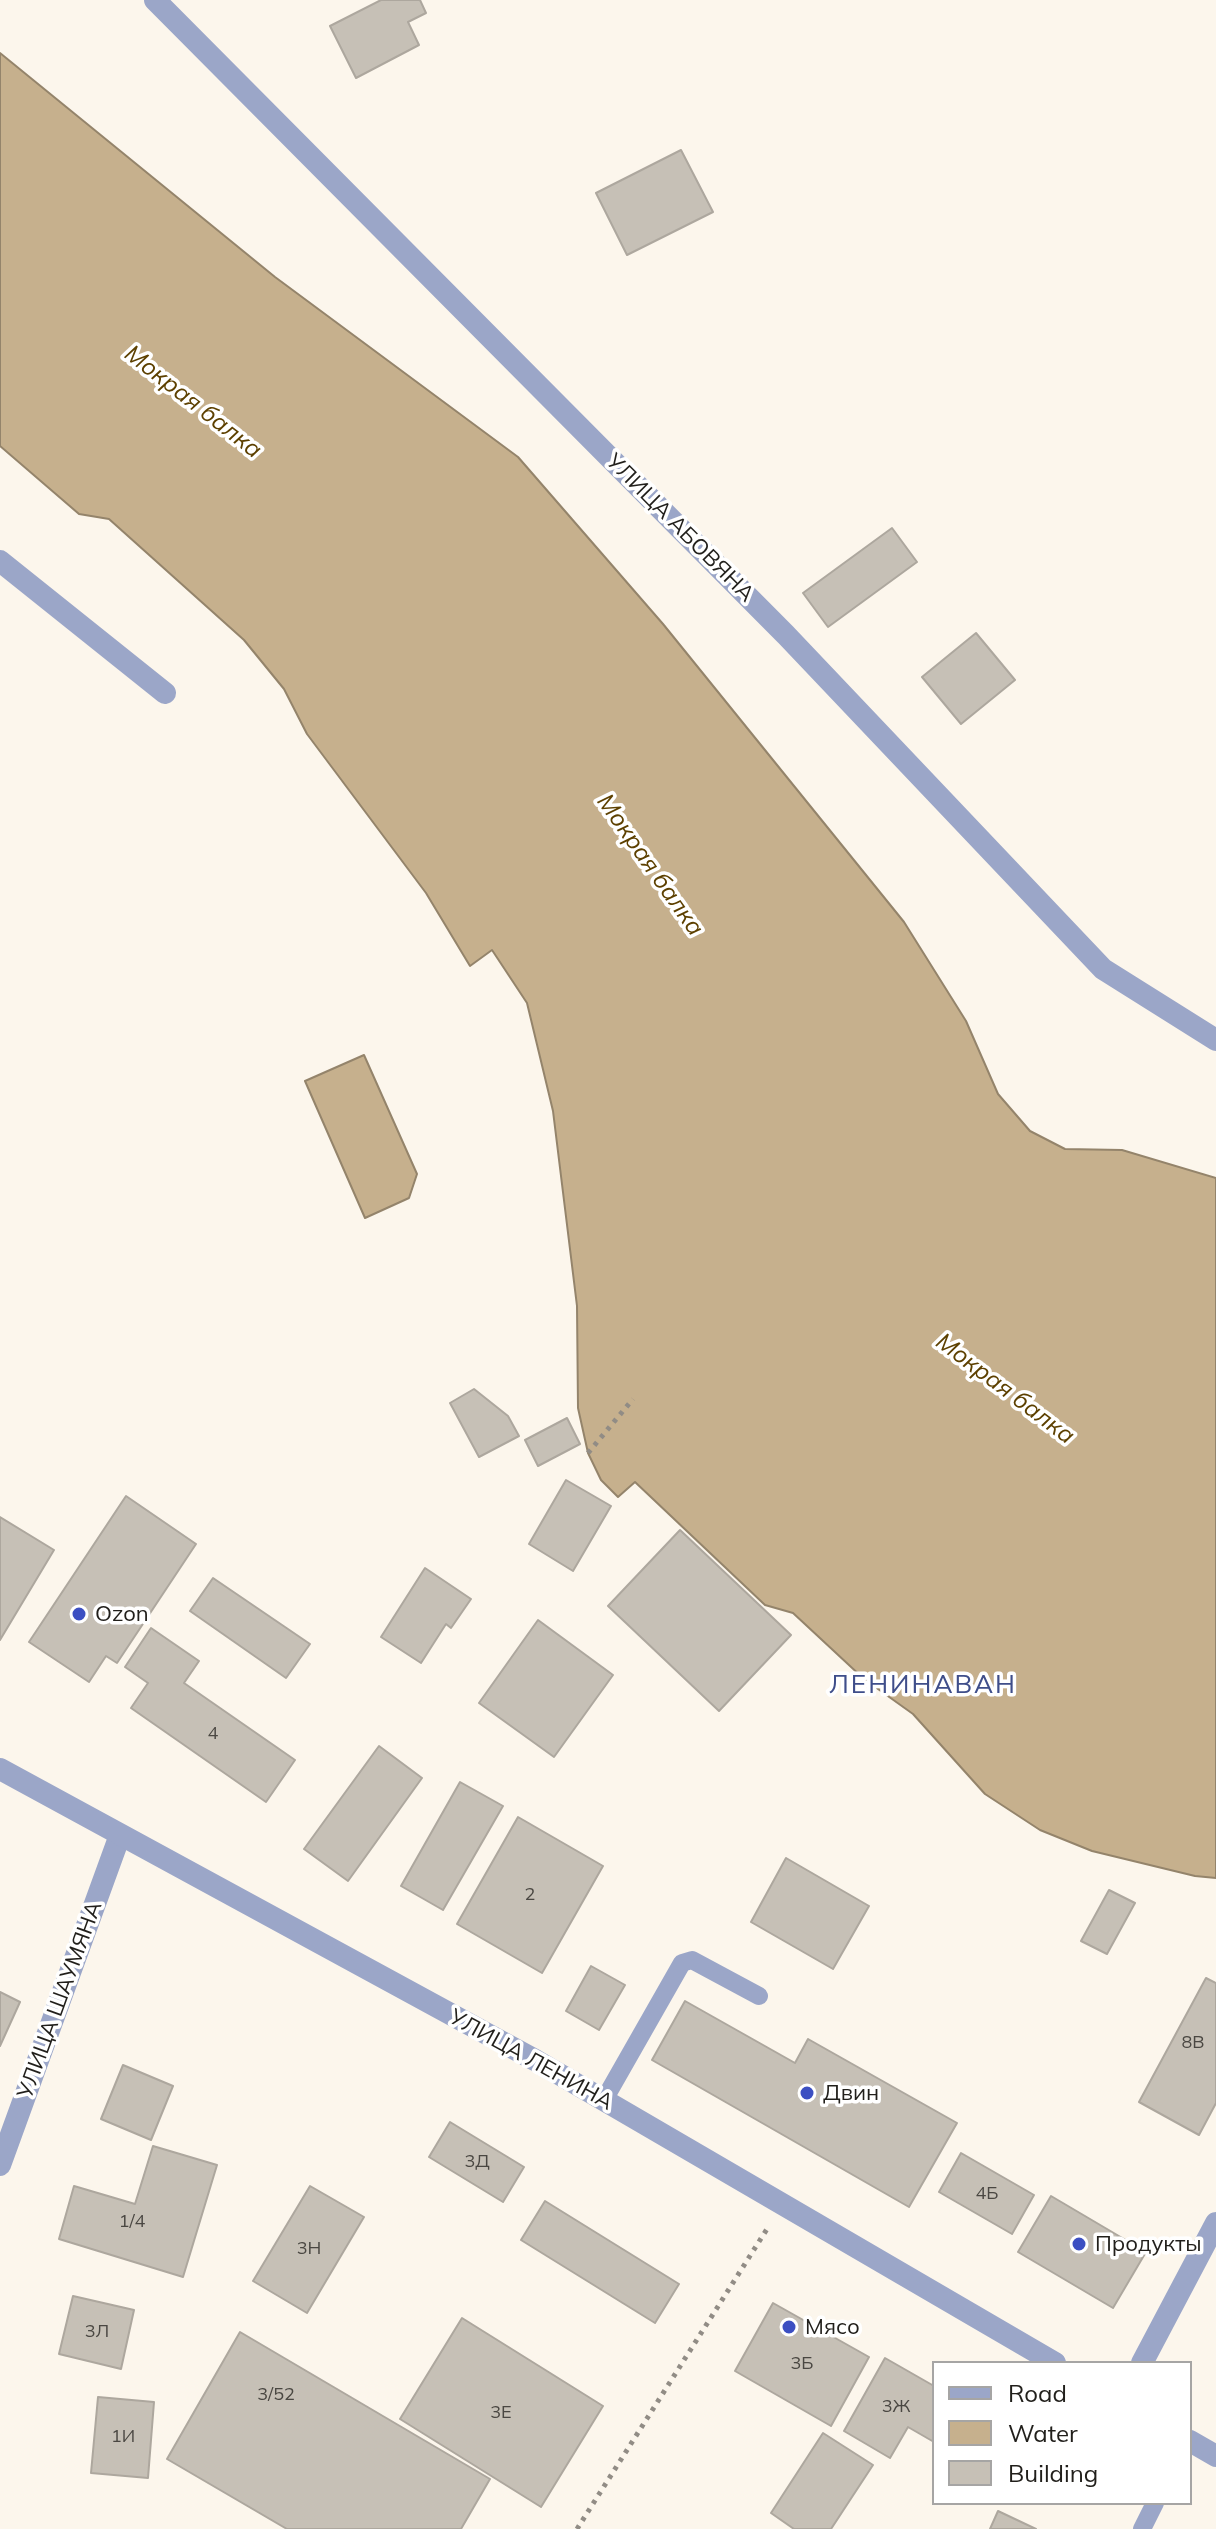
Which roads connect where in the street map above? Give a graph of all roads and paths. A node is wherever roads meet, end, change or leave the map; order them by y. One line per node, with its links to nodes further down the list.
1 (155, 0): 4 (street, УЛИЦА АБОВЯНА)
2 (0, 561): 3 (street)
3 (165, 693)
4 (1216, 1040)
5 (633, 1399): 6 (path)
6 (588, 1453)
7 (0, 1769): 8 (street, УЛИЦА ЛЕНИНА)
8 (120, 1835): 10 (street, УЛИЦА ЛЕНИНА); 11 (street, УЛИЦА ШАУМЯНА)
9 (759, 1996): 10 (lane)
10 (604, 2100): 12 (street, УЛИЦА ЛЕНИНА)
11 (0, 2165)
12 (783, 2205): 14 (street, УЛИЦА ЛЕНИНА); 19 (path)
13 (1216, 2223): 15 (street)
14 (1052, 2361)
15 (1143, 2361)
16 (1192, 2442): 17 (street)
17 (1216, 2456)
18 (1154, 2505): 20 (lane)
19 (577, 2529)
20 (1142, 2529)

